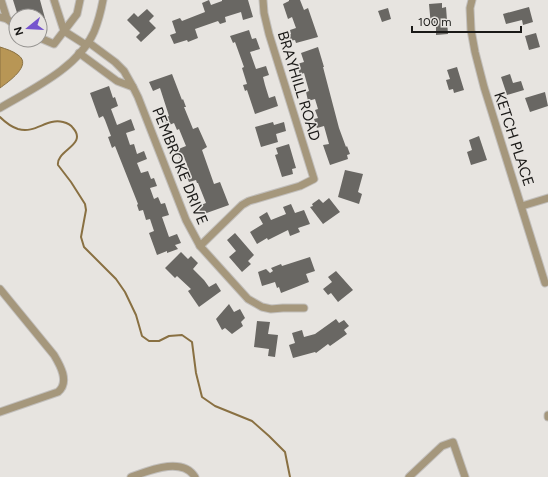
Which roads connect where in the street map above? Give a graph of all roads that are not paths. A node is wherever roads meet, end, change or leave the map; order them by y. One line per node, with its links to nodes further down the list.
1 (2, 0): 7 (street)
2 (54, 0): 8 (street)
3 (80, 0): 8 (street)
4 (103, 0): 10 (street)
5 (263, 0): 18 (street, BRAYHILL ROAD)
6 (472, 0): 17 (street, KETCH PLACE)
7 (4, 18)
8 (64, 31): 9 (street); 10 (street, PEMBROKE DRIVE)
9 (48, 41)
10 (87, 44): 11 (street); 12 (street, PEMBROKE DRIVE)
11 (79, 53): 13 (street); 15 (street)
12 (115, 62): 13 (street); 14 (street, PEMBROKE DRIVE)
13 (107, 73): 14 (street)
14 (132, 87): 18 (street, PEMBROKE DRIVE)
15 (0, 108)
16 (548, 198): 17 (street)
17 (522, 206): 19 (street, KETCH PLACE)
18 (200, 246): 21 (street, PEMBROKE DRIVE)
19 (545, 283)
20 (0, 290): 22 (street)
21 (304, 308)
22 (0, 412)
23 (131, 477): 24 (street)
24 (195, 477)
25 (410, 477): 26 (street)
26 (465, 477)

